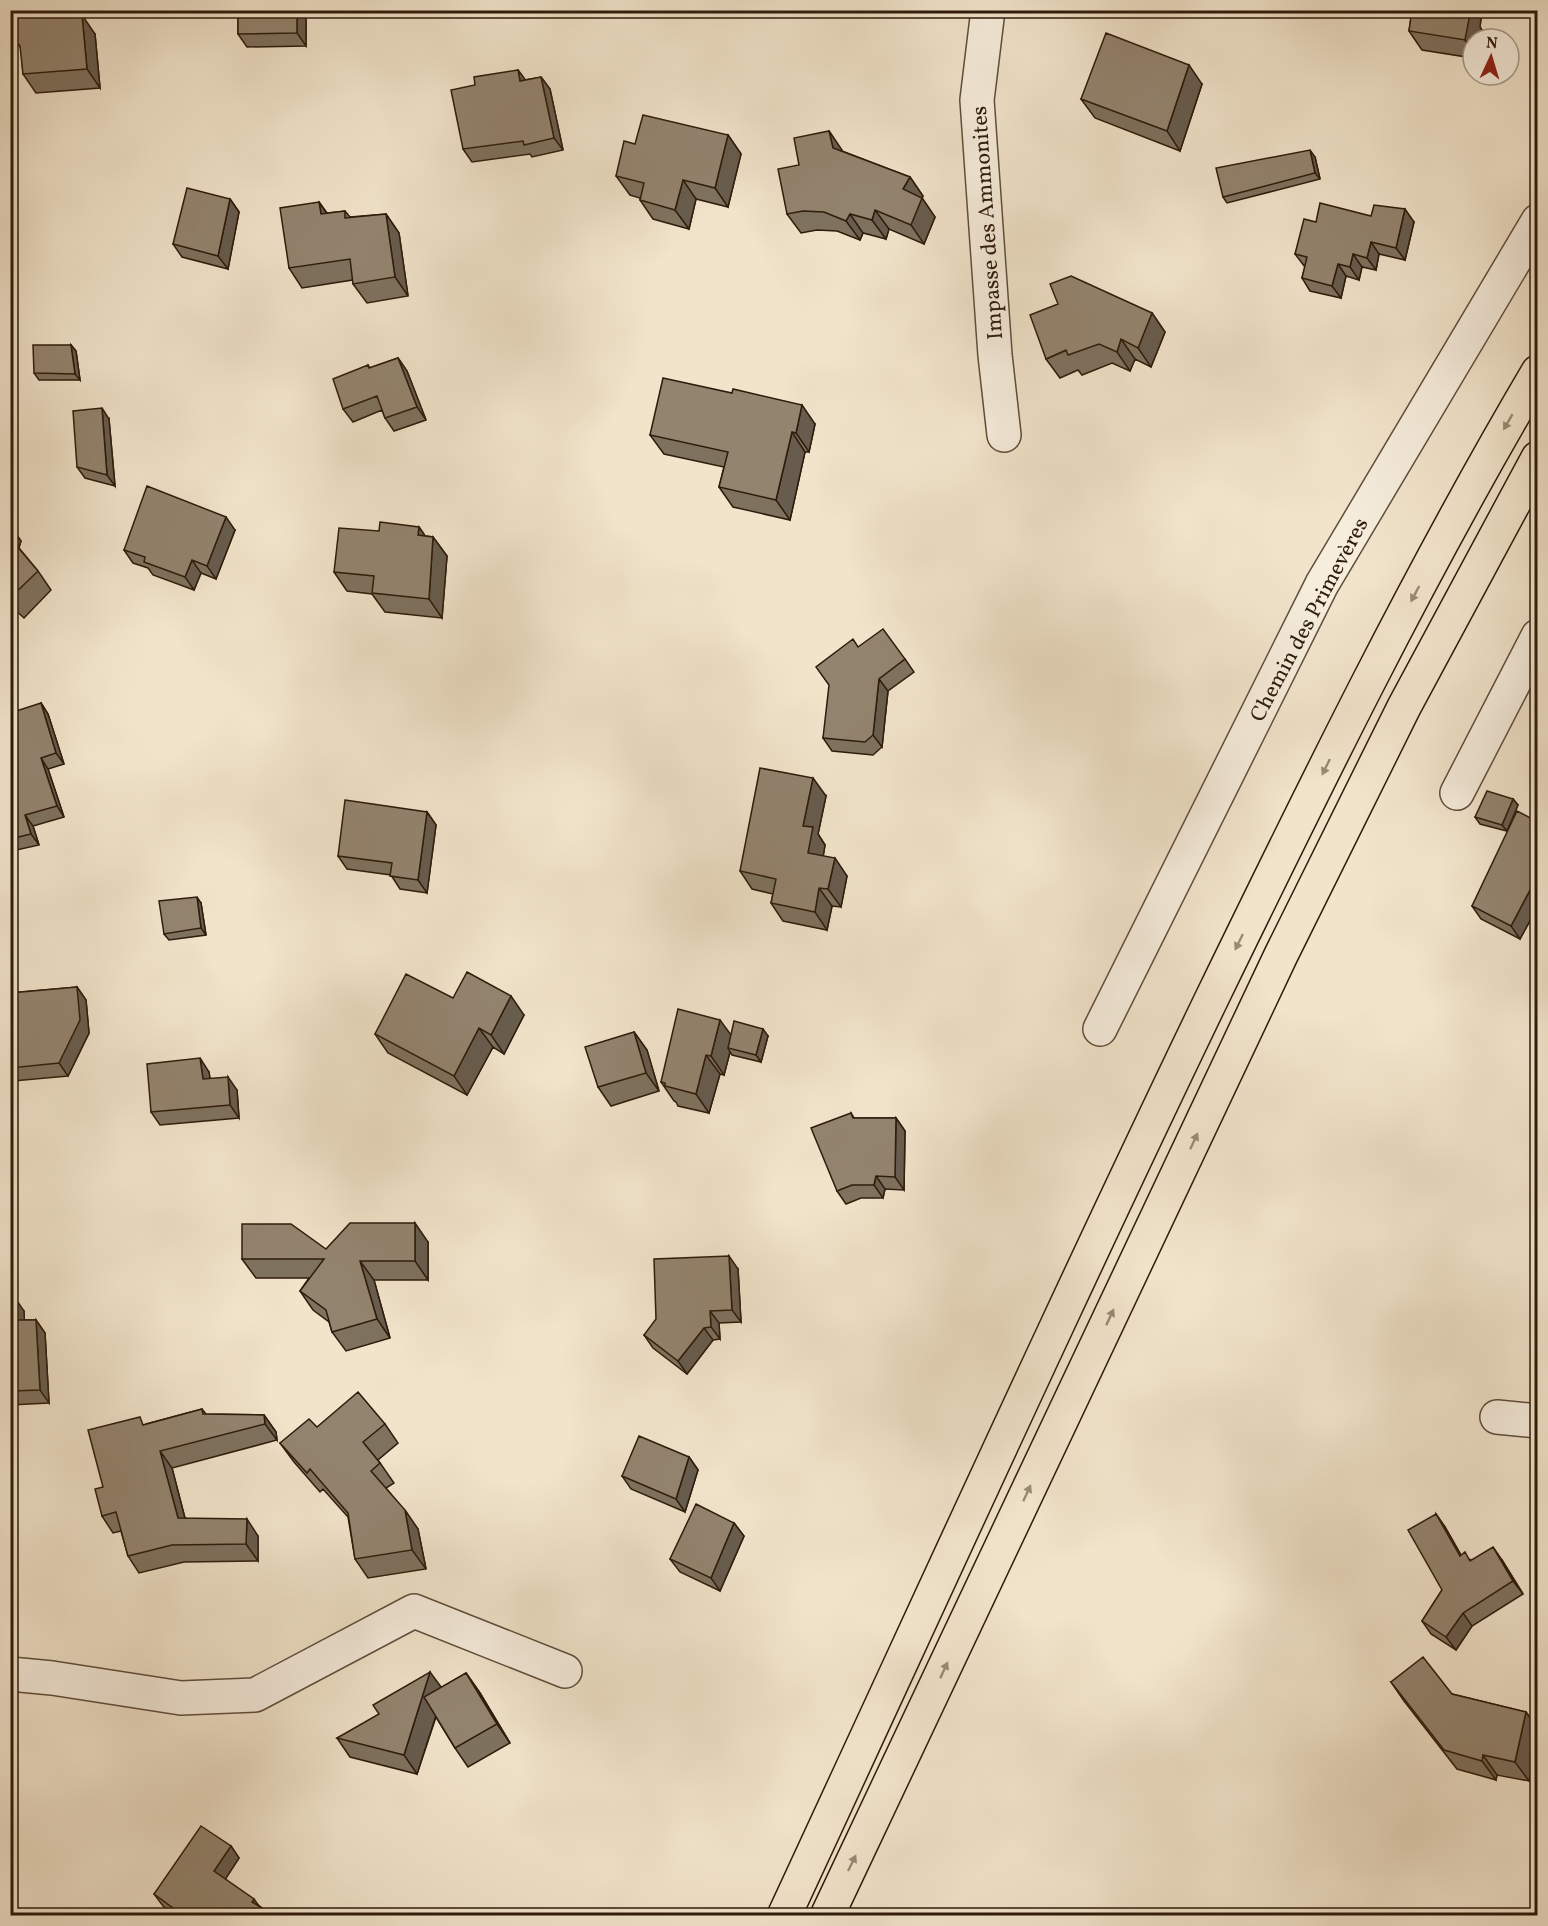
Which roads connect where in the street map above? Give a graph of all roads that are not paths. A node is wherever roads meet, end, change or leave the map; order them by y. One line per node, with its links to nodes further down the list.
1 (988, 10): 4 (street, Impasse des Ammonites)
2 (1538, 221): 8 (street, Chemin des Primevères)
3 (1538, 372): 13 (main road, one-way to 13)
4 (1004, 435)
5 (1538, 458): 14 (main road, one-way to 5)
6 (1538, 636): 7 (street)
7 (1457, 793)
8 (1100, 1029)
9 (1497, 1417): 10 (street)
10 (1538, 1421)
11 (565, 1671): 12 (street)
12 (10, 1674)
13 (784, 1916)
14 (827, 1916)

